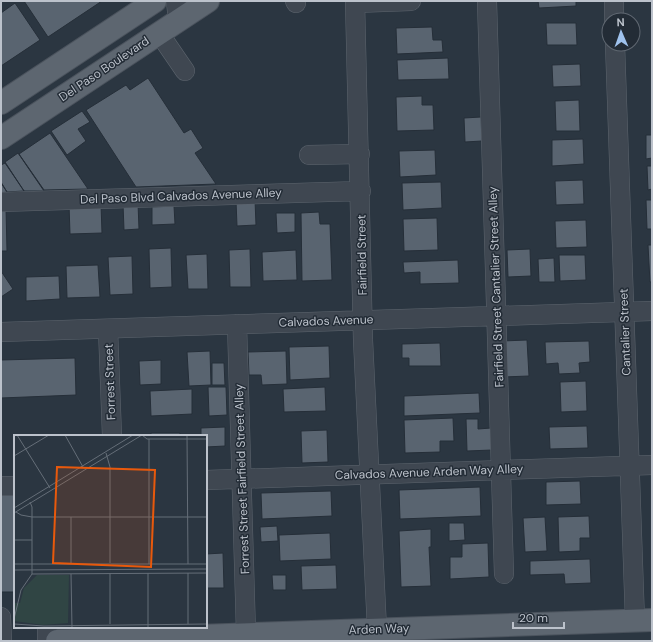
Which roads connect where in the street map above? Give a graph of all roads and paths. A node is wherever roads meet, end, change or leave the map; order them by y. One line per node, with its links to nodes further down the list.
1 (155, 1): 12 (main road)
2 (208, 1): 7 (main road, Del Paso Boulevard)
3 (411, 1): 6 (street)
4 (487, 1): 20 (street, Fairfield Street Cantalier Street Alley)
5 (614, 1): 8 (street)
6 (355, 2): 14 (street, Fairfield Street)
7 (177, 11): 9 (main road, Del Paso Boulevard)
8 (614, 12)
9 (159, 33): 11 (street); 13 (main road, Del Paso Boulevard)
10 (615, 52): 19 (street, Cantalier Street)
11 (185, 71)
12 (1, 103)
13 (1, 138)
14 (360, 154): 15 (street); 16 (street, Fairfield Street)
15 (309, 155)
16 (361, 191): 17 (street, Del Paso Blvd Calvados Avenue Alley); 21 (street, Fairfield Street)
17 (1, 202)
18 (652, 311): 19 (street, Calvados Avenue)
19 (624, 312): 20 (street, Calvados Avenue); 27 (street, Cantalier Street)
20 (497, 316): 21 (street, Calvados Avenue); 28 (street, Fairfield Street Cantalier Street Alley)
21 (363, 319): 22 (street, Calvados Avenue); 29 (street, Fairfield Street)
22 (237, 324): 23 (street, Calvados Avenue); 30 (street, Forrest Street Fairfield Street Alley)
23 (108, 328): 24 (street, Calvados Avenue); 25 (street, Forrest Street)
24 (1, 332)
25 (112, 435)
26 (652, 465): 27 (street, Calvados Avenue Arden Way Alley)
27 (630, 466): 28 (street, Calvados Avenue Arden Way Alley); 36 (street, Cantalier Street)
28 (502, 470): 29 (street, Calvados Avenue Arden Way Alley); 34 (street, Fairfield Street Cantalier Street Alley)
29 (370, 474): 30 (street, Calvados Avenue Arden Way Alley); 38 (street, Fairfield Street)
30 (242, 479): 31 (street, Calvados Avenue Arden Way Alley); 40 (street, Forrest Street Fairfield Street Alley)
31 (207, 480)
32 (1, 486): 33 (street)
33 (14, 486)
34 (504, 574)
35 (1, 616): 41 (street)
36 (644, 620): 38 (main road, Arden Way)
37 (47, 628): 42 (street)
38 (377, 629): 40 (main road, Arden Way)
39 (118, 632): 40 (main road, Arden Way); 43 (main road, Arden Way)
40 (246, 634)
41 (2, 641)
42 (47, 641)
43 (57, 641)

